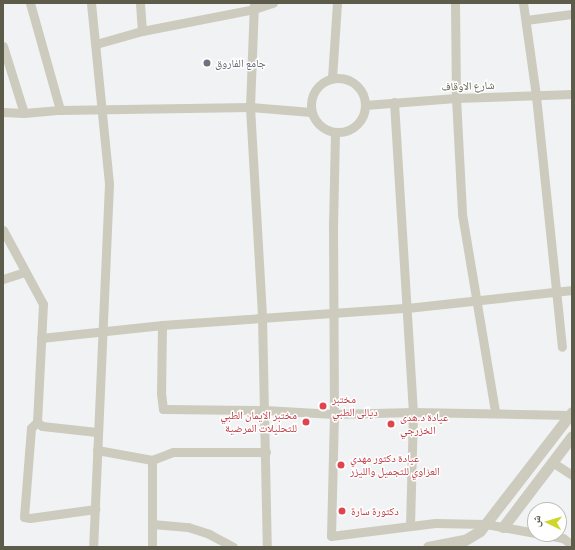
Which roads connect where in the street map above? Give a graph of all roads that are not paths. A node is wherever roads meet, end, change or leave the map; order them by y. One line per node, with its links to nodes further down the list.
1 (30, 3): 22 (street)
2 (91, 3): 12 (street)
3 (140, 3): 11 (street)
4 (273, 3): 8 (street)
5 (337, 3): 14 (street)
6 (455, 3): 17 (street)
7 (523, 3): 10 (street)
8 (254, 6): 11 (street); 20 (street)
9 (572, 14): 10 (street)
10 (526, 20): 16 (street)
11 (142, 31): 12 (street)
12 (96, 44): 21 (street)
13 (3, 46): 25 (street)
14 (332, 78): 19 (street); 24 (street)
15 (572, 94): 16 (street, شارع الاوقاف)
16 (536, 96): 17 (street, شارع الاوقاف); 31 (street)
17 (456, 98): 18 (street, شارع الاوقاف); 32 (street)
18 (394, 102): 19 (street, شارع الاوقاف); 33 (street)
19 (365, 105): 26 (street)
20 (250, 108): 21 (street); 24 (street); 35 (street)
21 (102, 109): 22 (street); 37 (street)
22 (60, 110): 25 (street)
23 (3, 112): 25 (street)
24 (312, 112): 26 (street)
25 (24, 113)
26 (335, 132): 34 (street)
27 (3, 230): 28 (street)
28 (24, 272): 29 (street); 38 (street)
29 (3, 279)
30 (572, 290): 31 (street)
31 (556, 291): 32 (street); 39 (street)
32 (476, 299): 33 (street); 42 (street)
33 (407, 308): 34 (street); 41 (street)
34 (333, 314): 35 (street); 44 (street)
35 (262, 317): 36 (street); 40 (street)
36 (162, 325): 37 (street); 40 (street)
37 (103, 331): 38 (street); 46 (street)
38 (41, 338): 45 (street)
39 (562, 347)
40 (265, 410): 44 (street); 49 (street)
41 (413, 412): 42 (street); 44 (street); 56 (street)
42 (495, 412): 43 (street)
43 (571, 413): 55 (street)
44 (334, 414): 56 (street)
45 (37, 422): 46 (street); 53 (street)
46 (97, 432): 48 (street)
47 (572, 436): 51 (street)
48 (97, 450): 50 (street); 53 (street)
49 (266, 452): 50 (street); 62 (street)
50 (152, 460): 54 (street)
51 (552, 462): 52 (street); 57 (street)
52 (572, 474)
53 (95, 509): 59 (street)
54 (152, 524): 60 (street); 61 (street)
55 (486, 524): 56 (street); 57 (street); 63 (street)
56 (410, 525)
57 (503, 527): 58 (street)
58 (527, 532)
59 (93, 547)
60 (152, 547)
61 (233, 547)
62 (267, 547)
63 (428, 547)

